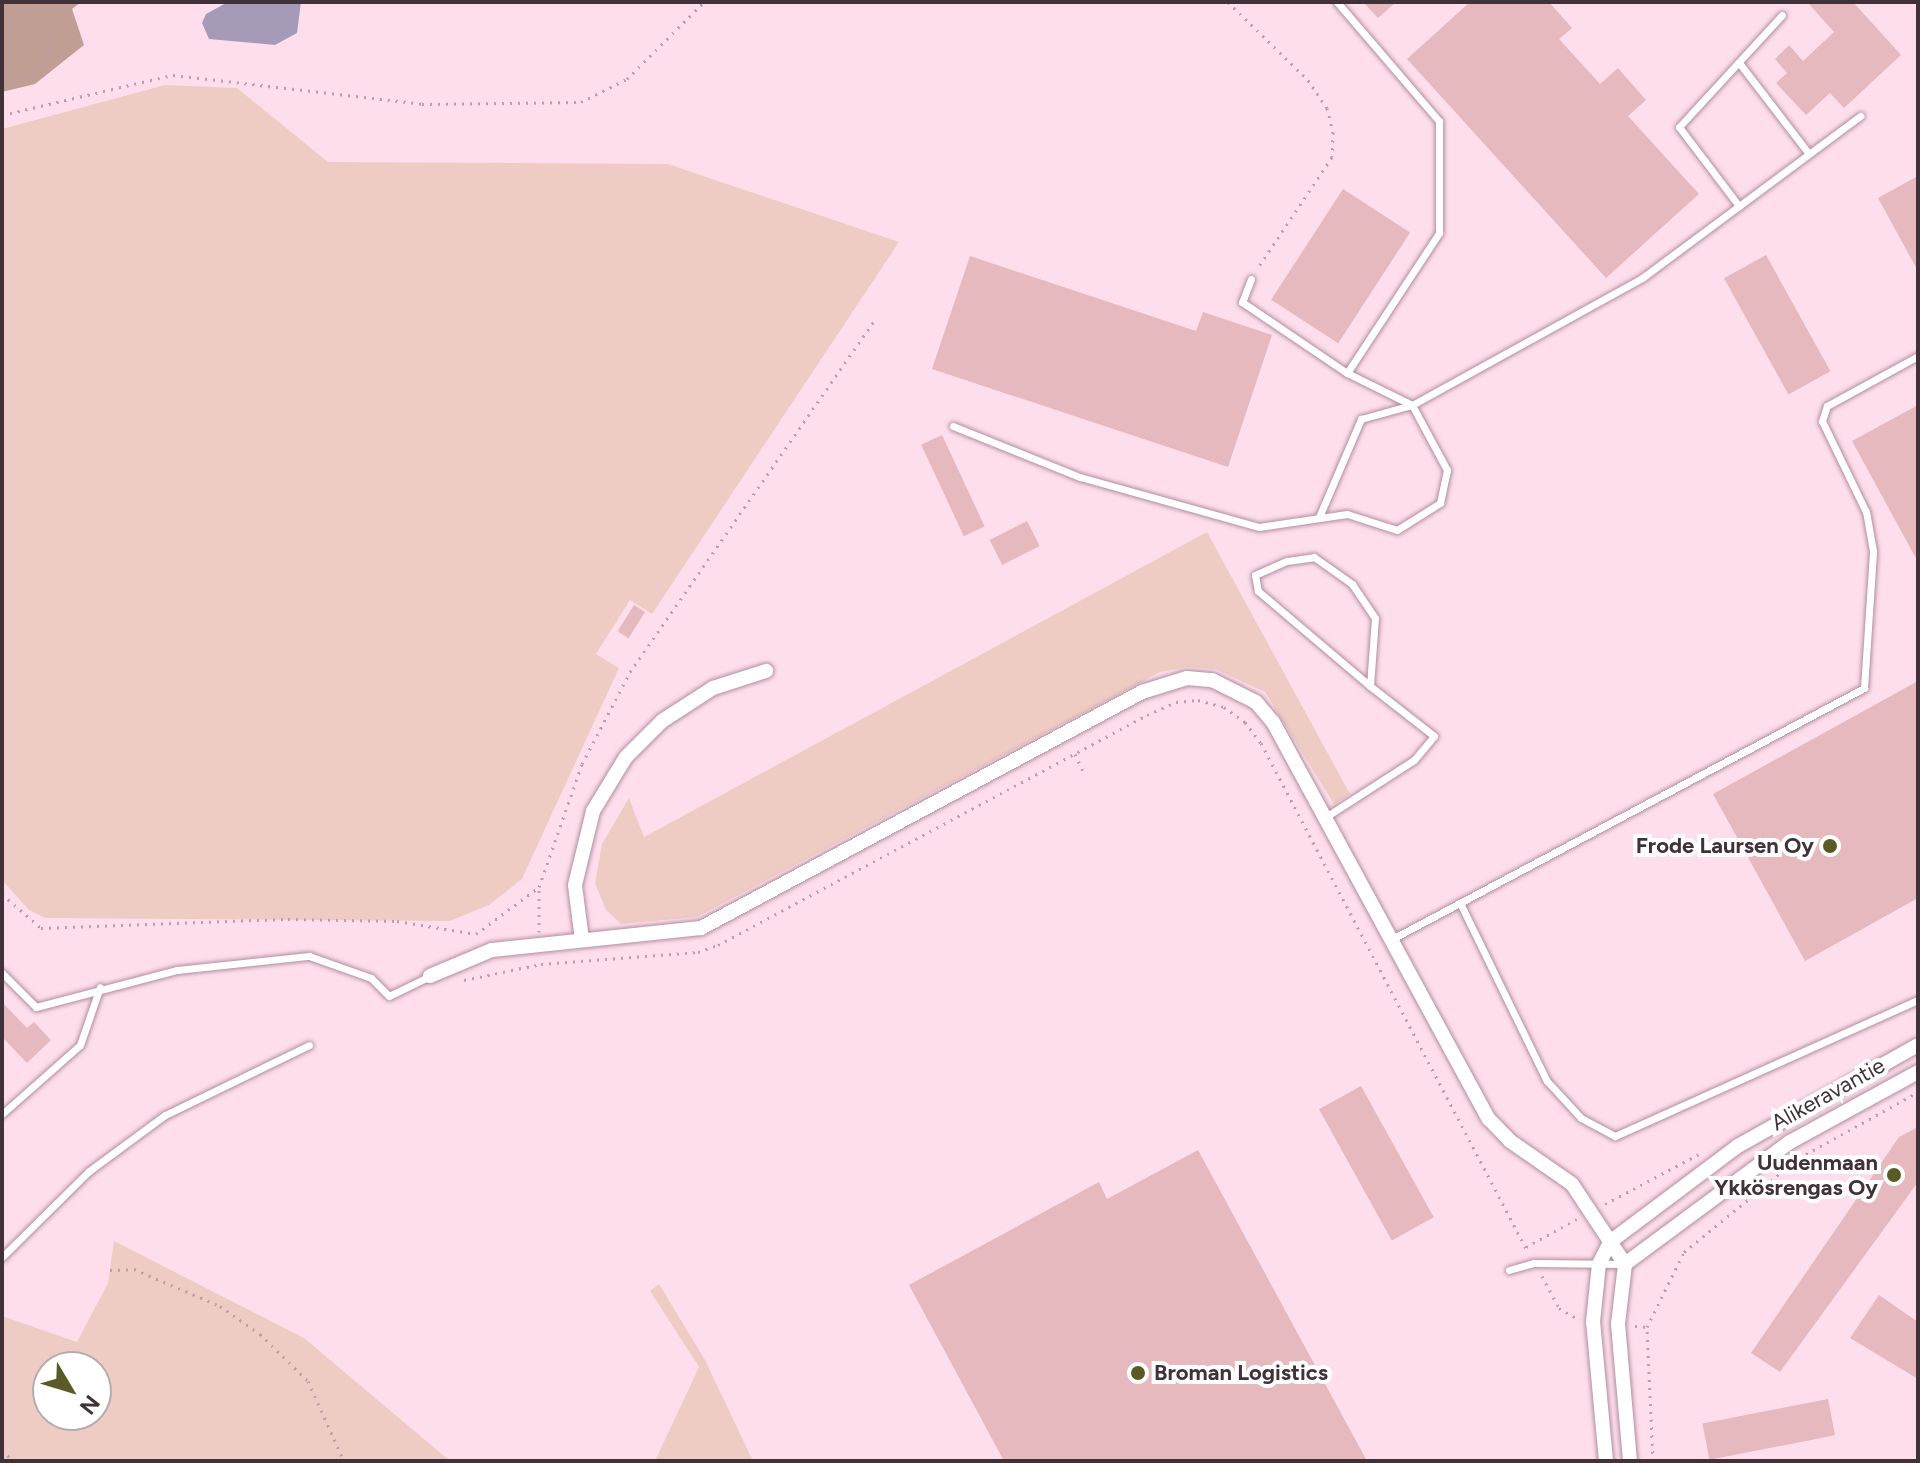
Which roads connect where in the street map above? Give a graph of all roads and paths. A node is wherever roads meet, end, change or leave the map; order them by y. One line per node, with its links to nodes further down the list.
1 (71, 2): 7 (path)
2 (704, 2): 8 (path)
3 (1228, 2): 12 (path)
4 (1337, 2): 15 (lane)
5 (1782, 15): 6 (lane)
6 (1740, 64): 10 (lane); 11 (lane)
7 (2, 83)
8 (2, 115)
9 (1860, 116): 10 (lane)
10 (1809, 154): 11 (lane)
11 (1739, 206): 16 (lane)
12 (1251, 279): 15 (lane)
13 (876, 318): 24 (path)
14 (1918, 356): 26 (lane)
15 (1347, 373): 16 (lane)
16 (1412, 405): 18 (lane); 18 (lane)
17 (953, 426): 18 (lane)
18 (1319, 517)
19 (766, 671): 27 (street)
20 (1370, 686): 20 (lane); 23 (lane)
21 (1075, 754): 22 (path); 30 (path); 43 (path)
22 (1083, 771)
23 (1324, 818): 27 (street); 28 (street)
24 (539, 887): 25 (path); 29 (path)
25 (2, 894)
26 (1461, 905): 28 (lane); 35 (lane)
27 (582, 940): 29 (street)
28 (1390, 940): 41 (street)
29 (538, 944): 30 (path); 32 (street)
30 (541, 964): 33 (path)
31 (2, 973): 34 (lane)
32 (430, 976): 34 (lane)
33 (462, 980)
34 (100, 987): 40 (lane)
35 (1918, 1000)
36 (309, 1045): 42 (lane)
37 (1918, 1045): 41 (street, Alikeravantie)
38 (1918, 1072): 45 (street, Alikeravantie)
39 (1918, 1092): 50 (path)
40 (2, 1114)
41 (1610, 1242): 44 (street, Alikeravantie); 45 (street)
42 (2, 1257)
43 (1534, 1263): 44 (lane); 47 (lane); 48 (path)
44 (1599, 1264): 45 (lane); 48 (street, Alikeravantie)
45 (1625, 1264): 49 (street)
46 (110, 1270): 53 (path)
47 (1509, 1270)
48 (1593, 1322): 54 (street, Alikeravantie)
49 (1618, 1324): 50 (path); 55 (street)
50 (1647, 1327): 56 (path)
51 (2, 1450): 52 (path)
52 (13, 1461)
53 (344, 1461)
54 (1606, 1461)
55 (1630, 1461)
56 (1653, 1461)

